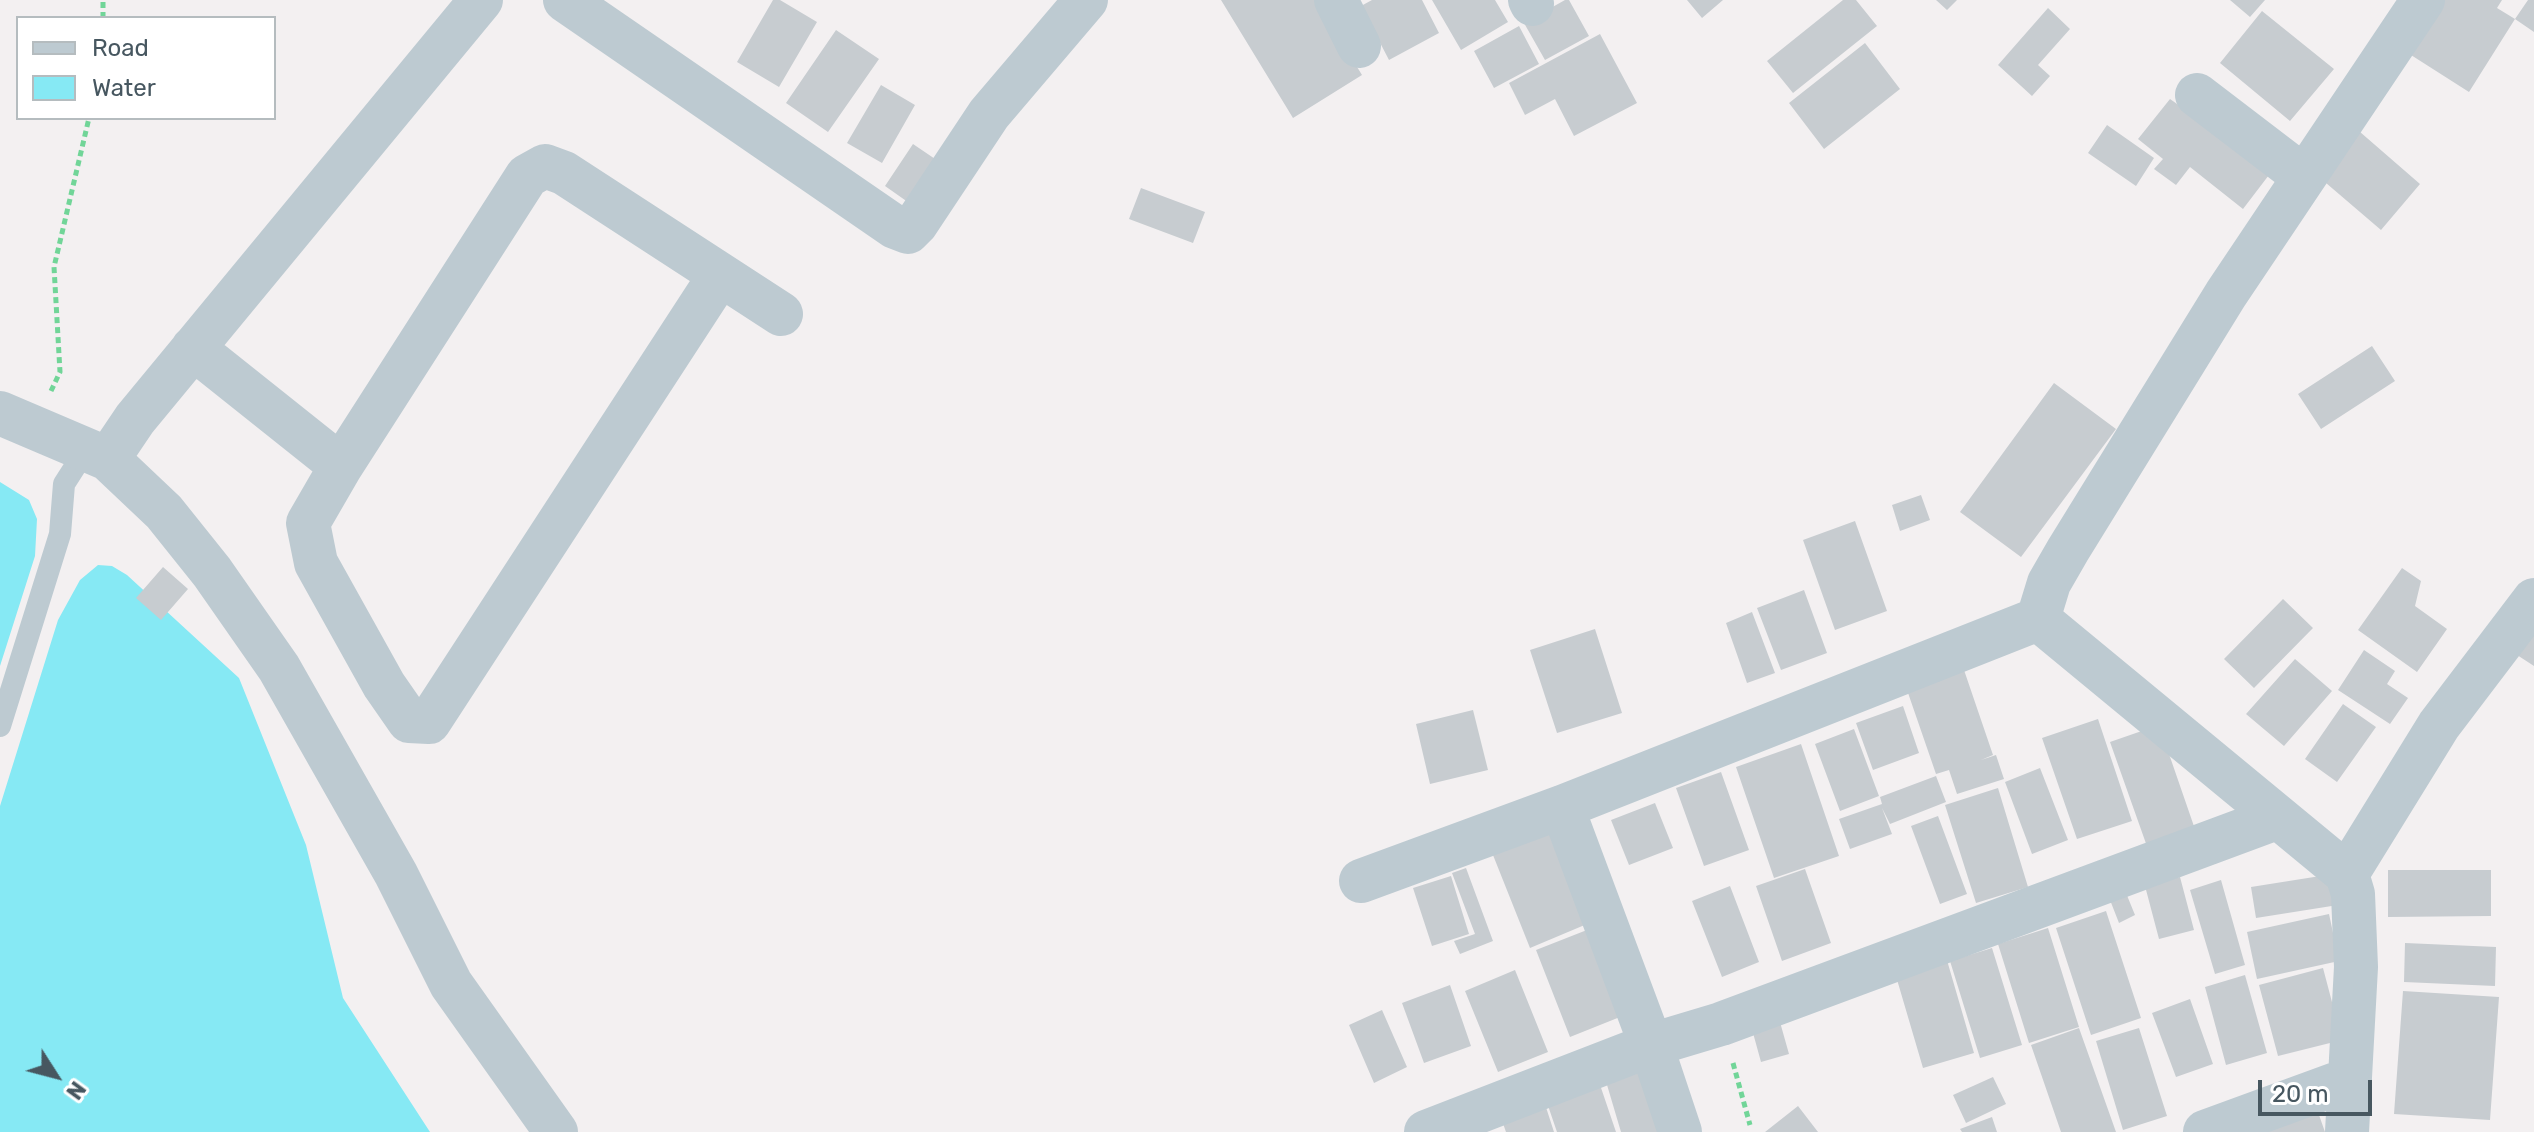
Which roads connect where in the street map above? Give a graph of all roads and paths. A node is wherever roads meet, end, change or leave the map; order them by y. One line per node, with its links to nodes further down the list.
1 (481, 0): 12 (street)
2 (565, 0): 3 (street)
3 (1086, 0)
4 (1336, 0): 6 (street)
5 (2423, 0): 9 (street)
6 (1359, 46)
7 (2197, 95): 9 (street)
8 (89, 120): 13 (path)
9 (2303, 176): 17 (street)
10 (720, 275): 11 (street); 15 (street); 15 (street)
11 (781, 314)
12 (193, 348): 14 (street); 15 (street)
13 (17, 421): 14 (street)
14 (98, 452): 18 (lane); 27 (street)
15 (341, 466)
16 (2534, 600): 21 (street)
17 (2038, 619): 19 (street); 20 (street)
18 (0, 726)
19 (1562, 807): 22 (street); 24 (street)
20 (2276, 818): 21 (street); 23 (street)
21 (2347, 874): 25 (street)
22 (1361, 881)
23 (1721, 1024): 24 (street); 26 (path)
24 (1651, 1045): 28 (street); 29 (street)
25 (2350, 1079): 30 (street); 31 (street)
26 (1750, 1125)
27 (556, 1132)
28 (1426, 1132)
29 (1680, 1132)
30 (2205, 1132)
31 (2347, 1132)

